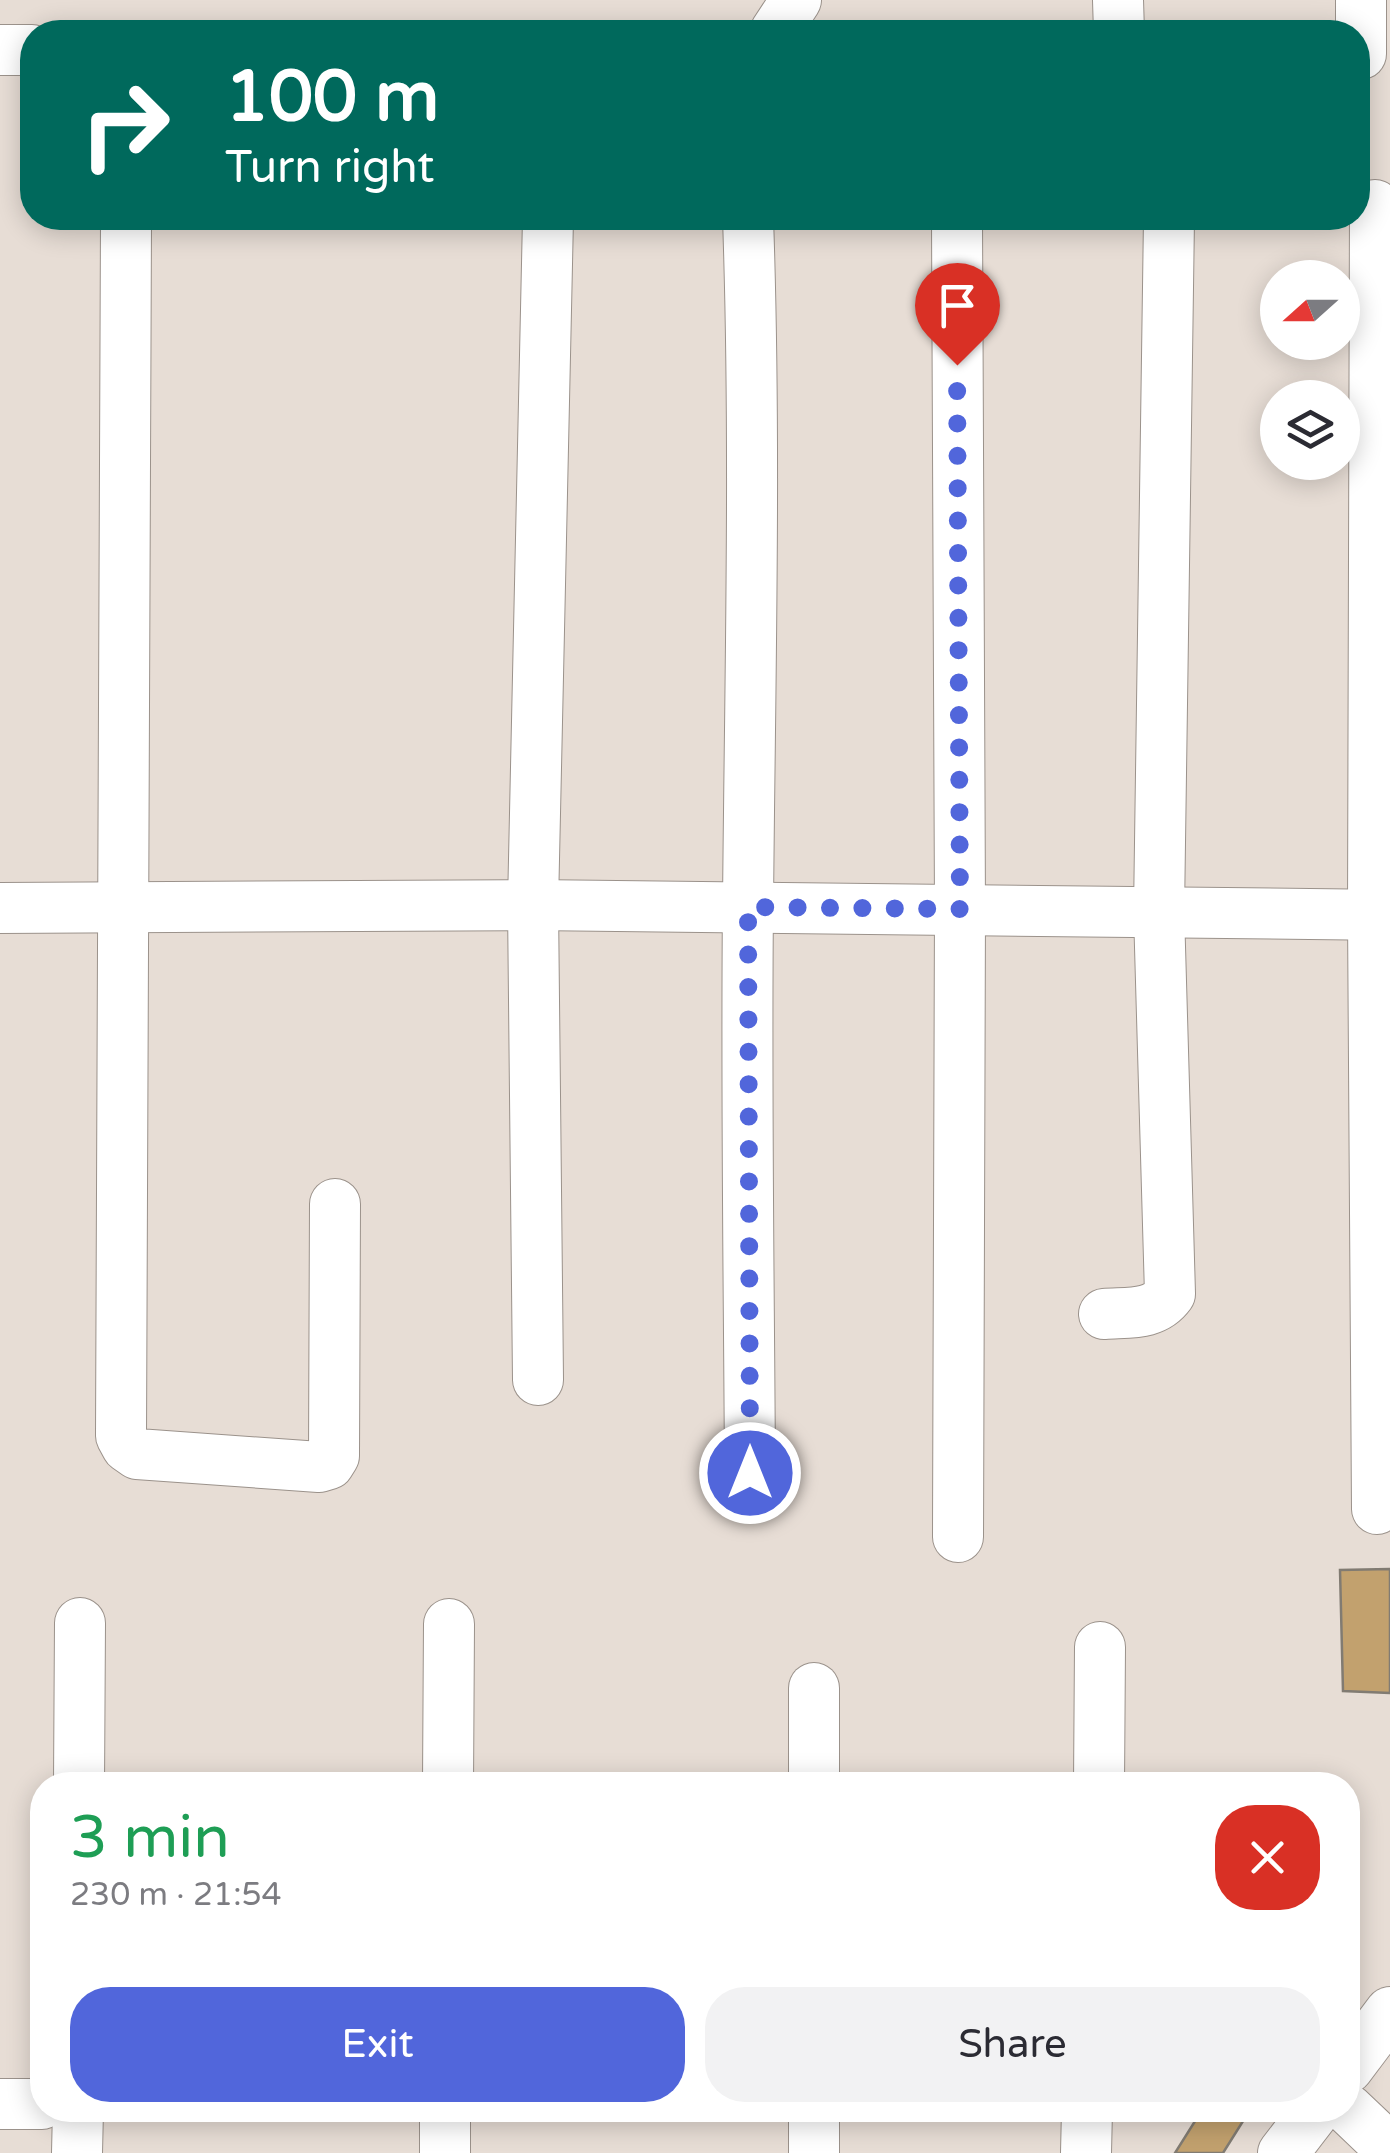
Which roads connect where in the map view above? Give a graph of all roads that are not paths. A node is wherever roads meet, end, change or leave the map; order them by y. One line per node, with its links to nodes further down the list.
1 (1374, 205): 13 (street)
2 (126, 230): 7 (street)
3 (548, 230): 8 (street)
4 (748, 230): 9 (street)
5 (956, 230): 11 (street)
6 (1169, 230): 12 (street)
7 (123, 905): 8 (street); 10 (street); 14 (street)
8 (533, 905): 9 (street); 16 (street)
9 (748, 907): 11 (street); 17 (street)
10 (0, 908)
11 (960, 909): 12 (street); 19 (street)
12 (1159, 912): 13 (street); 15 (street)
13 (1381, 915): 18 (street)
14 (335, 1204)
15 (1104, 1314)
16 (538, 1380)
17 (750, 1473)
18 (1377, 1508)
19 (958, 1537)
20 (80, 1623): 24 (street)
21 (449, 1624): 25 (street)
22 (1100, 1647): 27 (street)
23 (814, 1688): 26 (street)
24 (79, 1772)
25 (448, 1772)
26 (814, 1772)
27 (1099, 1772)
28 (1390, 2012): 29 (street)
29 (1360, 2052)
30 (0, 2104): 31 (street)
31 (30, 2104)
32 (1360, 2121): 38 (street)
33 (78, 2122): 39 (street)
34 (445, 2122): 40 (street)
35 (814, 2122): 41 (street)
36 (1087, 2122): 42 (street)
37 (1307, 2122): 43 (street)
38 (1390, 2150)
39 (77, 2153)
40 (444, 2153)
41 (814, 2153)
42 (1086, 2153)
43 (1283, 2153)

